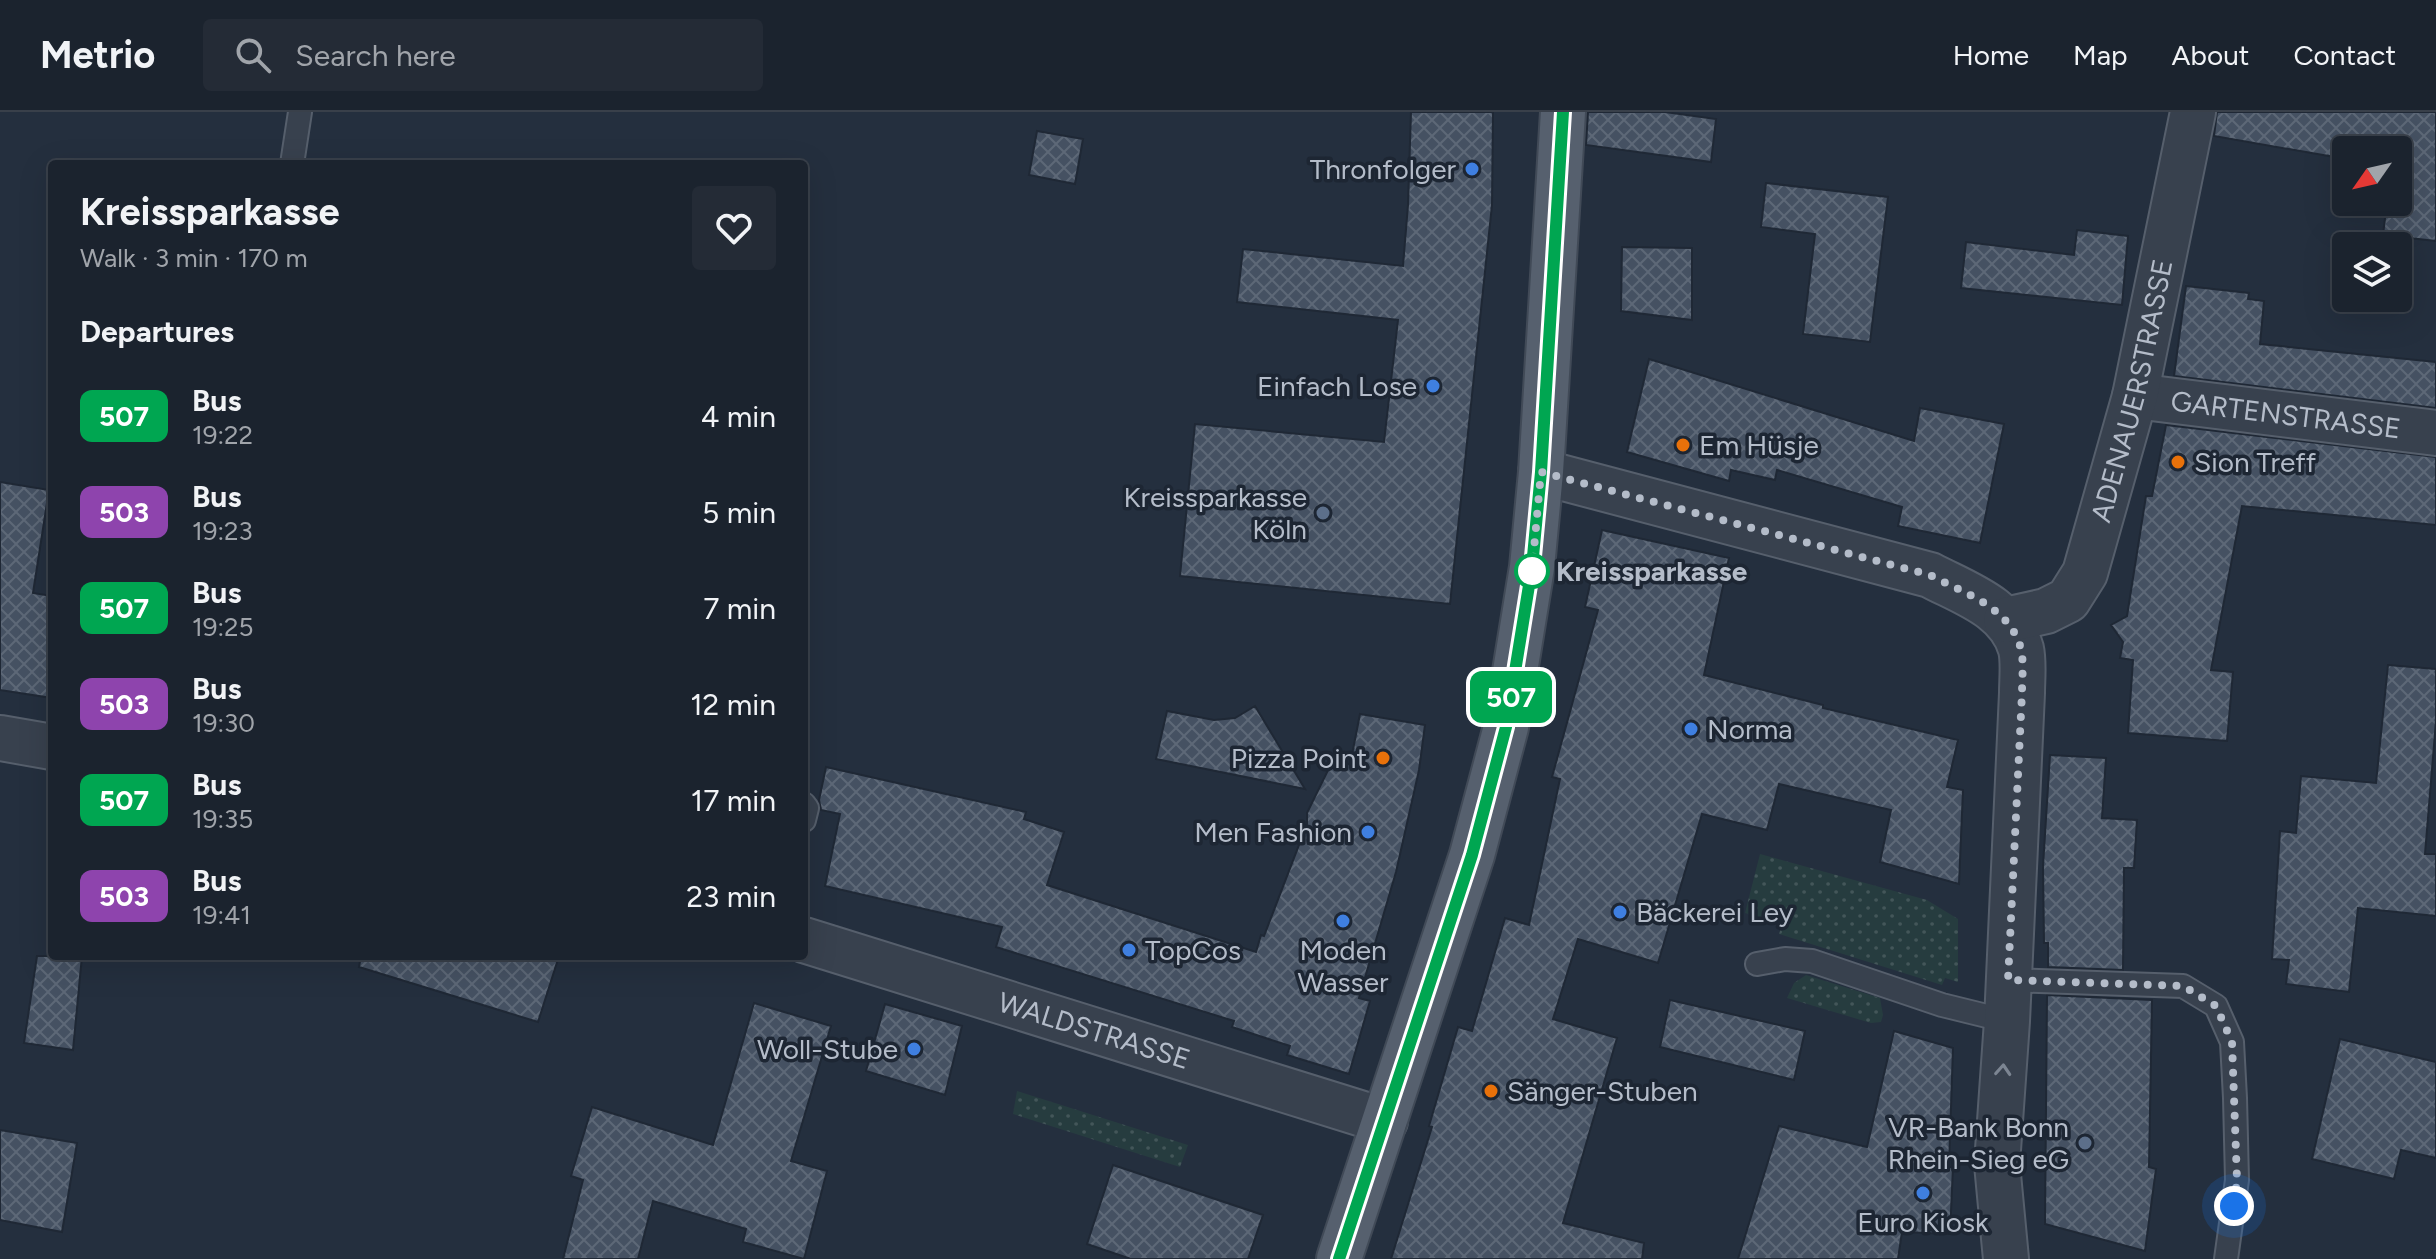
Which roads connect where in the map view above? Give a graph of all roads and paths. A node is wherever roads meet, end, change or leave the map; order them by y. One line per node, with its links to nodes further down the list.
1 (300, 112): 4 (lane)
2 (1563, 112): 7 (main road)
3 (2193, 112): 5 (street, ADENAUERSTRASSE)
4 (293, 160)
5 (2135, 396): 6 (street, GARTENSTRASSE); 8 (street, ADENAUERSTRASSE)
6 (2436, 433)
7 (1541, 472): 8 (street); 14 (main road)
8 (2006, 620): 13 (street)
9 (0, 738): 10 (street)
10 (48, 746)
11 (808, 941): 14 (street, WALDSTRASSE)
12 (1757, 964): 13 (lane)
13 (2007, 1001): 16 (street, one-way to 13); 17 (lane)
14 (1385, 1121): 15 (main road)
15 (1339, 1259)
16 (2006, 1259)
17 (2226, 1259)

